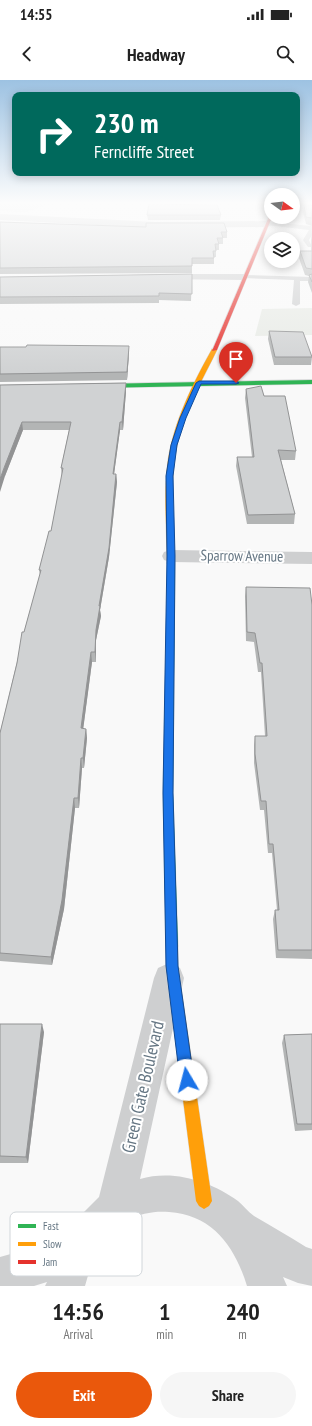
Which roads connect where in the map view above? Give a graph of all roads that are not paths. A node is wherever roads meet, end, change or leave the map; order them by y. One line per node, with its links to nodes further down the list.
1 (252, 259): 2 (street, Green Gate Boulevard)
2 (244, 277): 3 (street); 4 (lane); 8 (street, Green Gate Boulevard)
3 (147, 278)
4 (297, 279): 5 (lane); 6 (lane)
5 (312, 279)
6 (296, 304)
7 (312, 382): 8 (street)
8 (199, 383): 9 (street); 10 (street, Green Gate Boulevard)
9 (87, 386)
10 (171, 556): 11 (street, Sparrow Avenue); 12 (street, Green Gate Boulevard)
11 (312, 558)
12 (172, 966): 13 (street, Green Gate Boulevard); 14 (street, Green Gate Boulevard)
13 (204, 1201): 14 (street); 16 (street)
14 (115, 1208): 15 (street)
15 (111, 1212)
16 (238, 1227): 17 (street); 20 (street)
17 (312, 1268)
18 (10, 1275): 19 (street)
19 (0, 1276)
20 (267, 1286)

